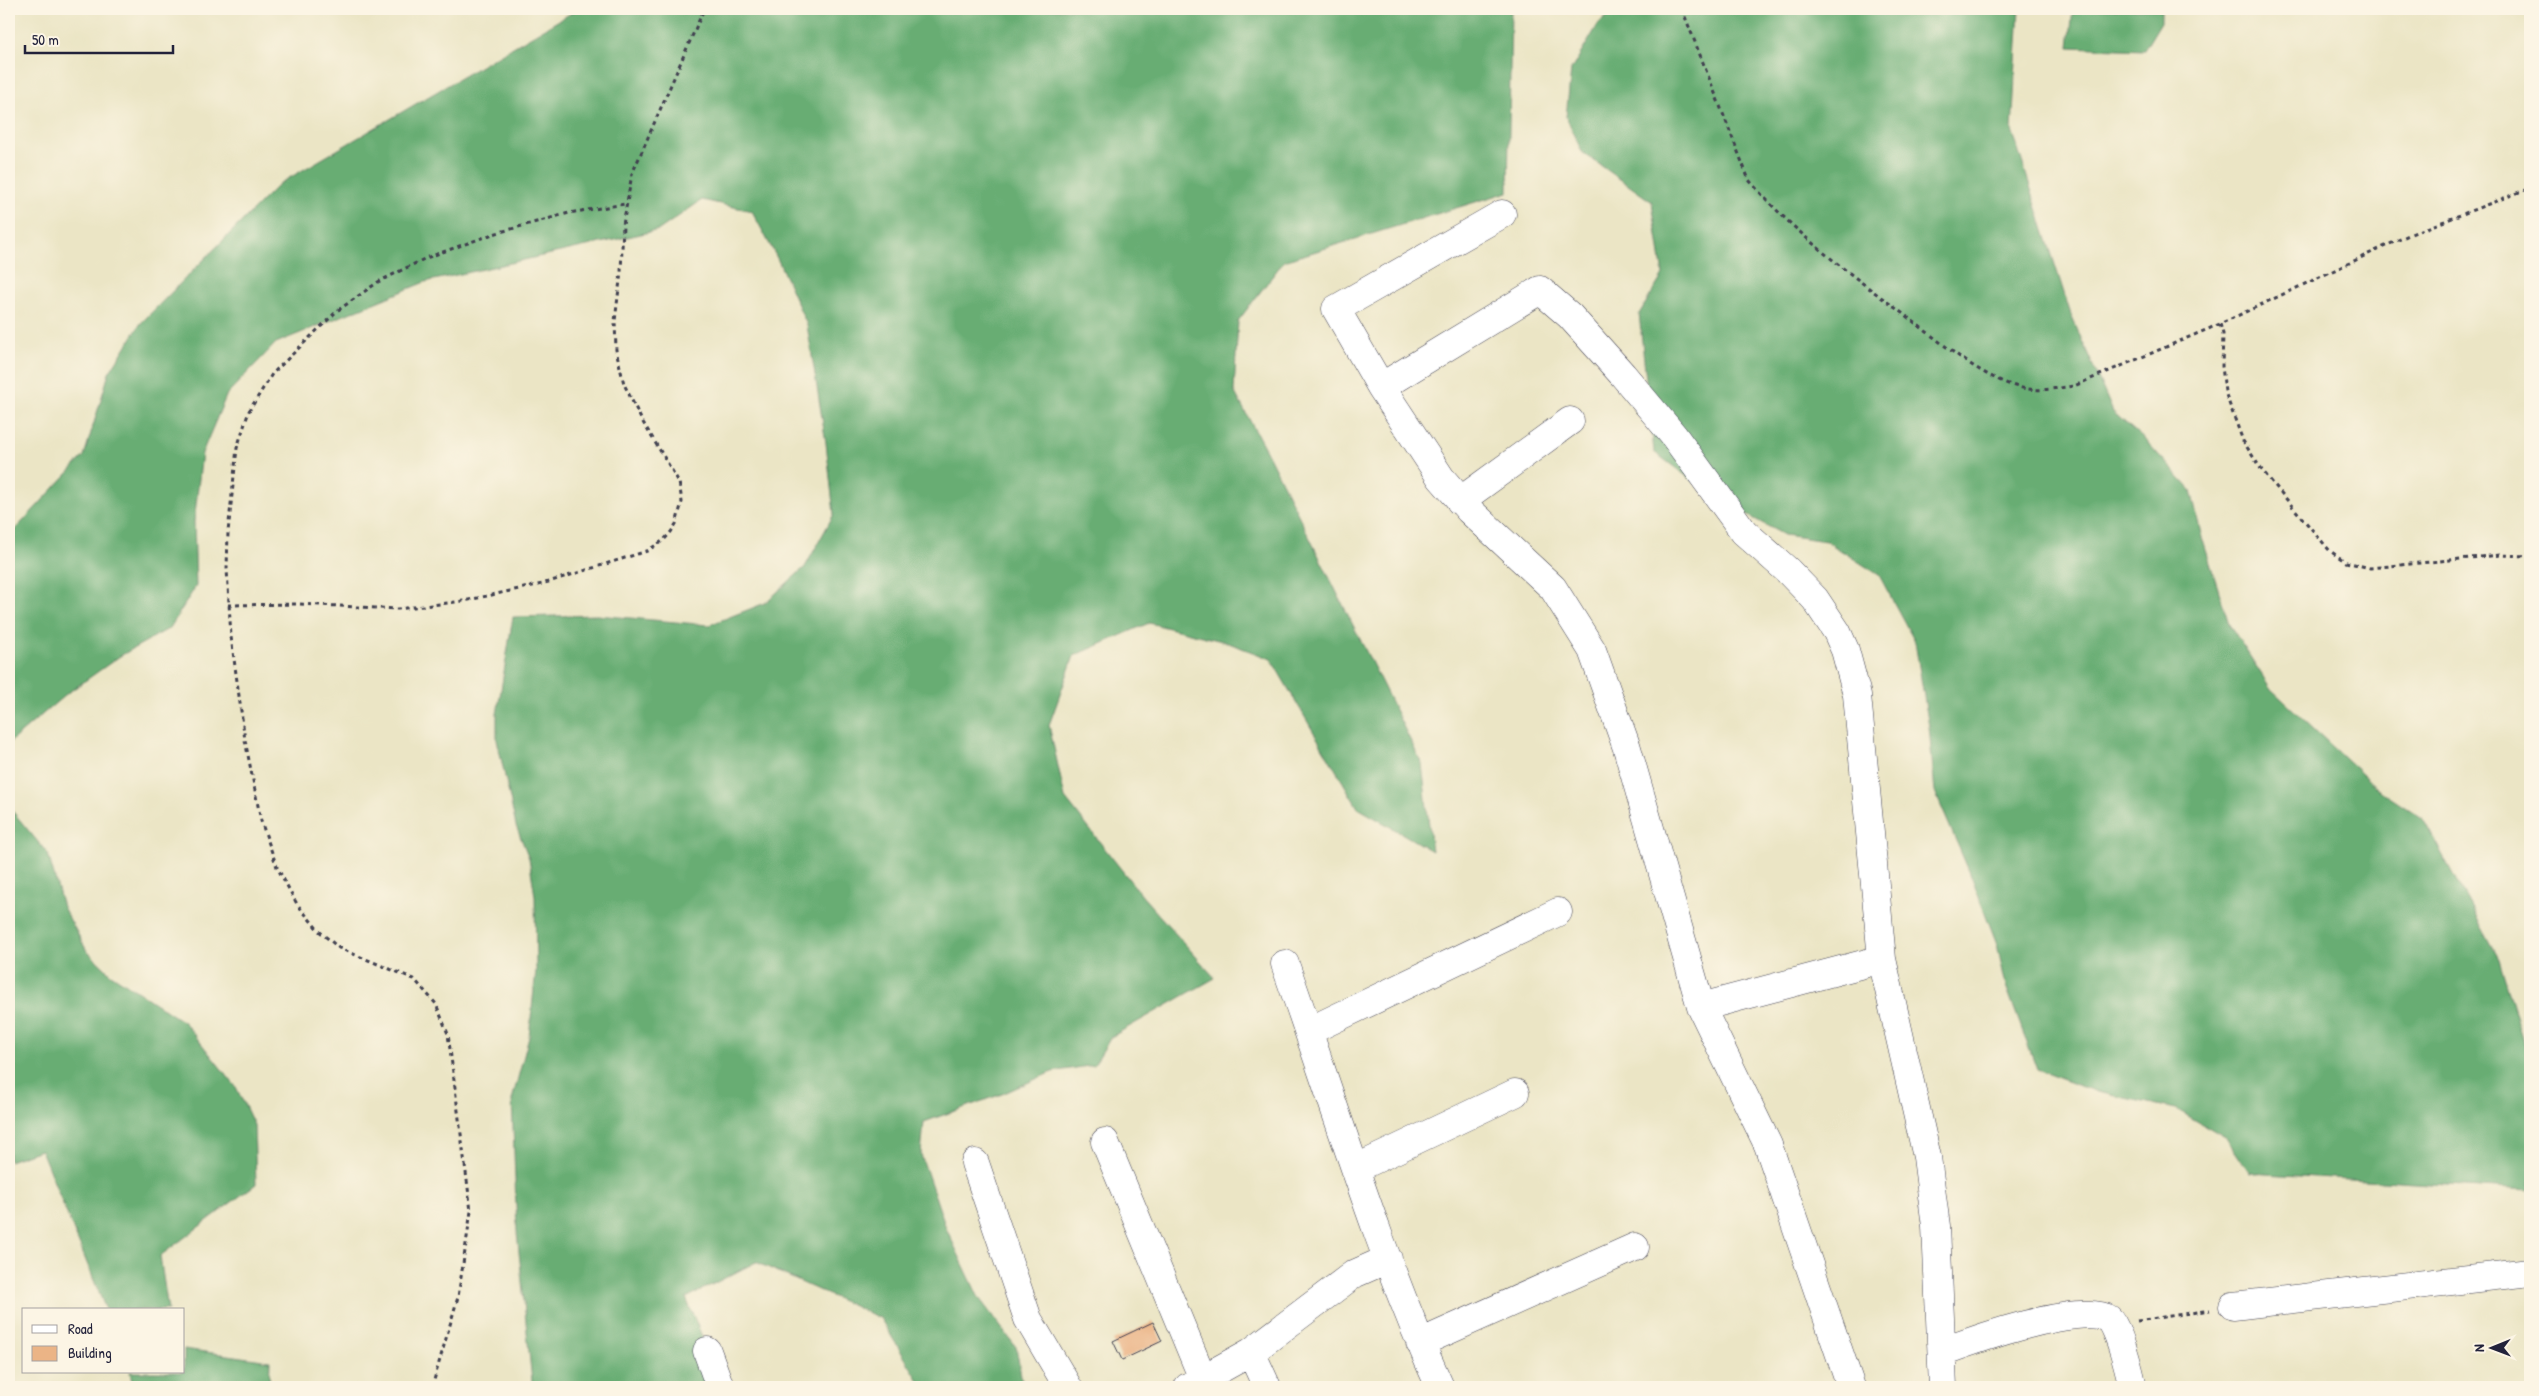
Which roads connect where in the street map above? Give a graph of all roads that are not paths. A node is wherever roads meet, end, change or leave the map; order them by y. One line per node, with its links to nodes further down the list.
1 (1502, 214): 2 (street)
2 (1381, 387): 4 (street); 6 (street)
3 (1570, 421): 4 (street)
4 (1460, 501): 8 (street)
5 (1558, 912): 9 (street)
6 (1882, 959): 8 (street); 21 (street)
7 (1285, 964): 9 (street)
8 (1701, 1007): 27 (street)
9 (1309, 1031): 13 (street)
10 (1515, 1093): 13 (street)
11 (1105, 1142): 22 (street)
12 (975, 1163): 24 (street)
13 (1357, 1168): 15 (street)
14 (1635, 1247): 18 (street)
15 (1388, 1259): 18 (street); 20 (street)
16 (2530, 1272): 17 (street)
17 (2233, 1306)
18 (1420, 1343): 26 (street)
19 (707, 1350): 23 (street)
20 (1251, 1352): 22 (street); 25 (street)
21 (1942, 1352): 28 (street); 29 (street)
22 (1195, 1383)
23 (720, 1387)
24 (1068, 1387)
25 (1267, 1387)
26 (1440, 1387)
27 (1851, 1387)
28 (1943, 1387)
29 (2133, 1387)

